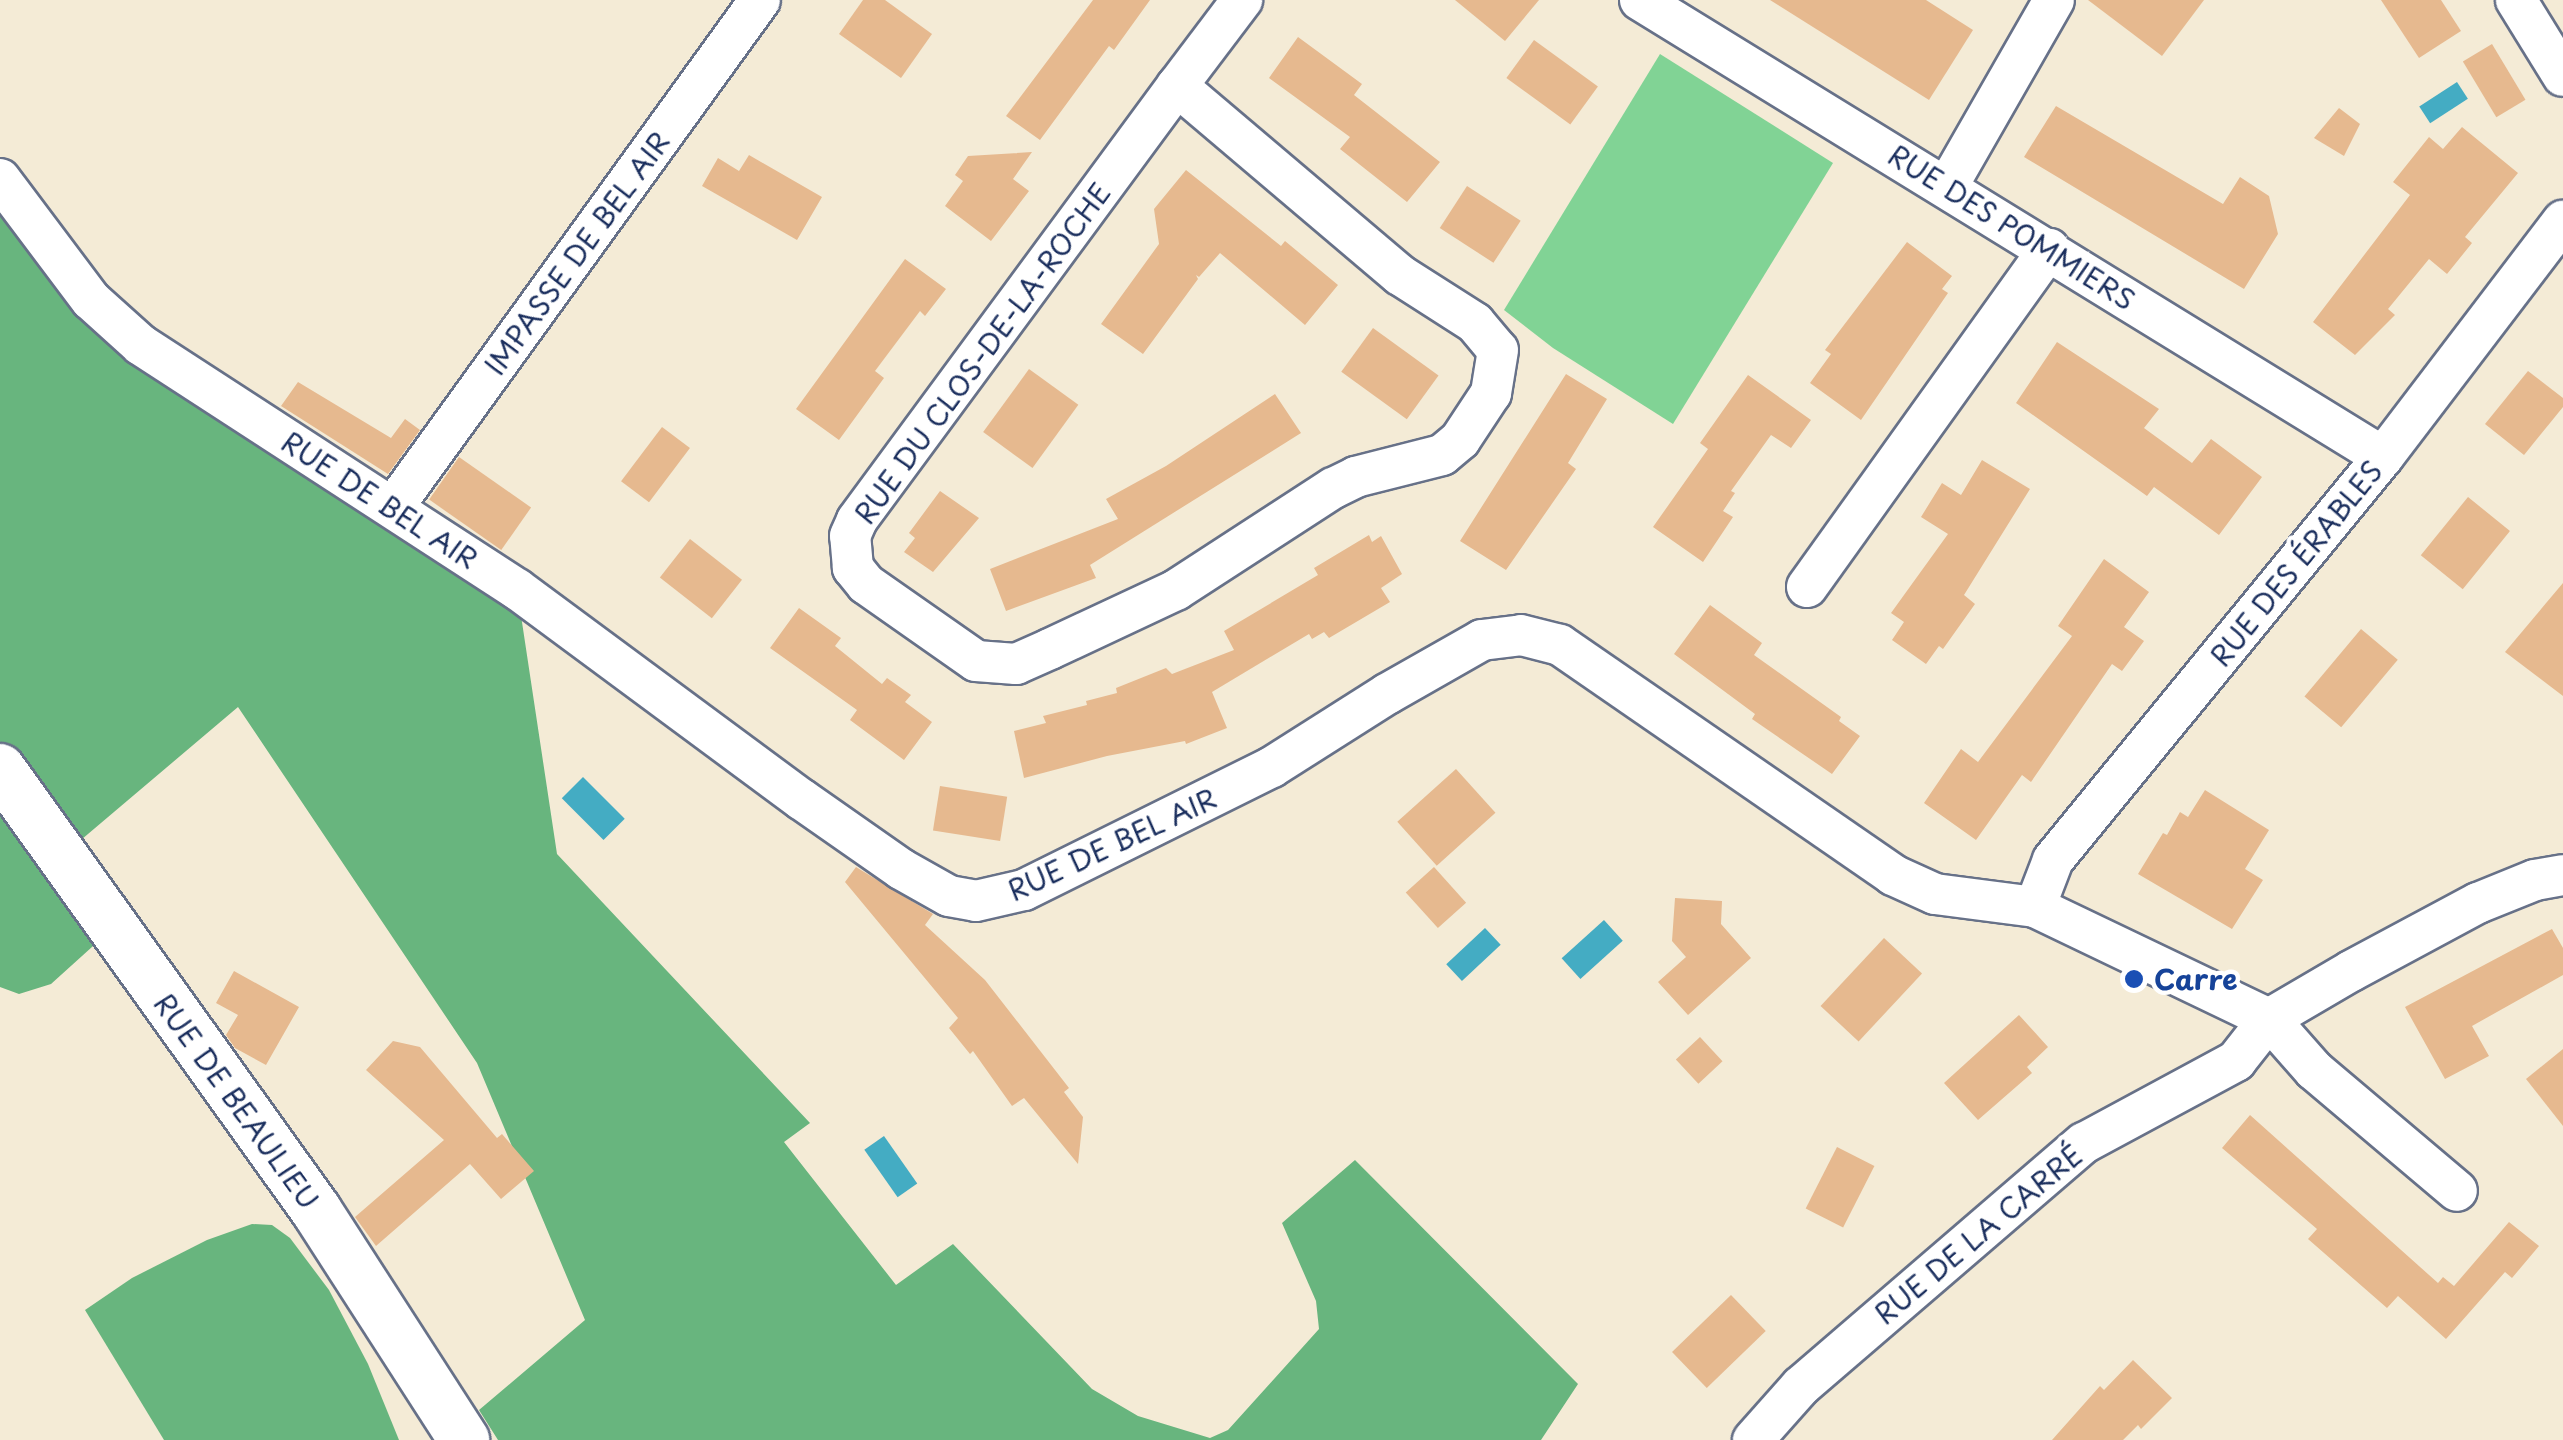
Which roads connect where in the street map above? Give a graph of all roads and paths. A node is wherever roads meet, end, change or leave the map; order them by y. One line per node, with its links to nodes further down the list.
1 (760, 0): 13 (street, IMPASSE DE BEL AIR)
2 (1242, 0): 7 (street, RUE DU CLOS-DE-LA-ROCHE)
3 (1640, 0): 9 (street, RUE DES POMMIERS)
4 (2054, 0): 9 (street)
5 (2516, 0): 6 (street)
6 (2563, 76)
7 (1178, 86): 7 (street, RUE DU CLOS-DE-LA-ROCHE)
8 (0, 179): 13 (street, RUE DE BEL AIR)
9 (1947, 187): 11 (street, RUE DES POMMIERS)
10 (2563, 221): 12 (street, RUE DES ÉRABLES)
11 (2049, 249): 12 (street, RUE DES POMMIERS); 14 (street)
12 (2382, 457): 17 (street, RUE DES ÉRABLES)
13 (394, 506): 17 (street, RUE DE BEL AIR)
14 (1807, 587)
15 (0, 769): 20 (street, RUE DE BEAULIEU)
16 (2563, 874): 18 (street)
17 (2035, 907): 18 (street, RUE DE BEL AIR)
18 (2269, 1019): 19 (street); 21 (street, RUE DE LA CARRÉ)
19 (2457, 1190)
20 (464, 1440)
21 (1753, 1440)

